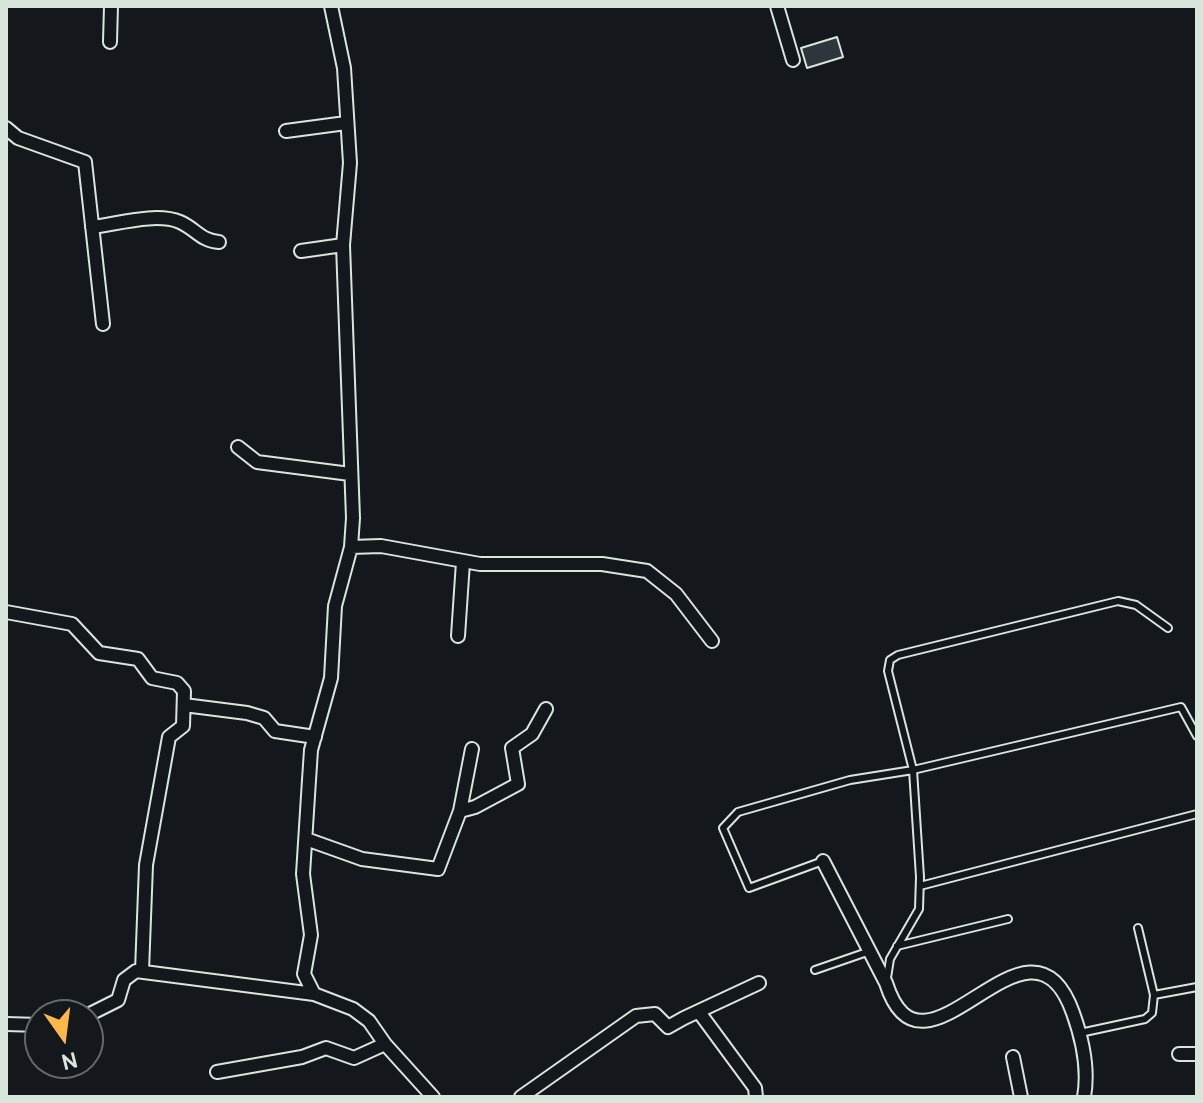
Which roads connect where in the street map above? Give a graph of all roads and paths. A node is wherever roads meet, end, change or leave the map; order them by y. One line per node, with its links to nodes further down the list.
1 (111, 6): 4 (street)
2 (331, 6): 6 (street)
3 (777, 6): 5 (street)
4 (110, 42)
5 (793, 60)
6 (346, 123): 8 (street); 11 (street)
7 (6, 128): 9 (street)
8 (286, 131)
9 (92, 227): 10 (street); 13 (street)
10 (219, 242)
11 (343, 245): 12 (street); 15 (street)
12 (301, 251)
13 (103, 324)
14 (238, 447): 15 (street)
15 (350, 474): 16 (street)
16 (351, 547): 17 (street); 25 (street)
17 (463, 562): 20 (street); 21 (street)
18 (6, 612): 22 (street)
19 (1168, 628): 27 (lane)
20 (458, 636)
21 (712, 641)
22 (184, 705): 25 (street); 38 (street)
23 (546, 709): 28 (street)
24 (1197, 736): 27 (lane)
25 (315, 737): 30 (street)
26 (472, 749): 28 (street)
27 (913, 770): 31 (lane); 32 (lane)
28 (460, 811): 30 (street)
29 (1197, 814): 32 (lane)
30 (306, 839): 42 (street)
31 (823, 861): 36 (street)
32 (920, 886): 35 (lane)
33 (1008, 919): 35 (lane)
34 (1138, 928): 43 (lane)
35 (897, 946): 40 (lane)
36 (870, 951): 37 (lane); 40 (street)
37 (815, 970)
38 (142, 971): 42 (street); 44 (street)
39 (759, 983): 45 (street)
40 (886, 983): 46 (street)
41 (1197, 987): 43 (lane)
42 (314, 994): 47 (street)
43 (1154, 995): 46 (lane)
44 (104, 1007)
45 (699, 1012): 53 (street); 54 (street)
46 (1080, 1033): 56 (street)
47 (385, 1044): 51 (street); 52 (street)
48 (1179, 1054): 49 (street)
49 (1197, 1054)
50 (1013, 1057): 55 (street)
51 (217, 1072)
52 (433, 1097)
53 (521, 1097)
54 (756, 1097)
55 (1021, 1097)
56 (1084, 1097)

